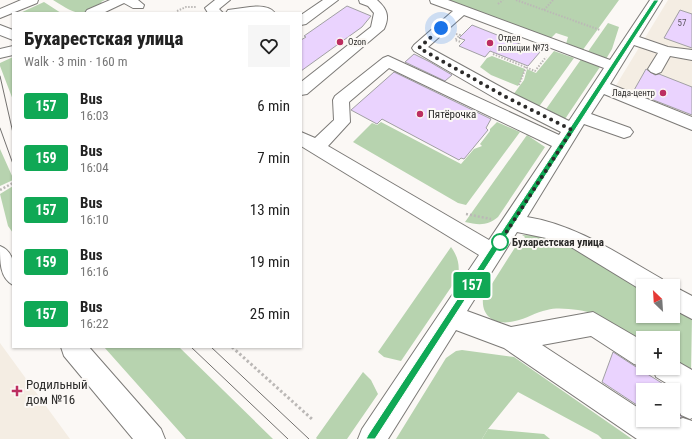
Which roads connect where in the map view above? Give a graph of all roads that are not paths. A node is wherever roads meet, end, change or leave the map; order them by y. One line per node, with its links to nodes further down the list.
1 (32, 0): 13 (street)
2 (120, 0): 9 (street)
3 (224, 0): 10 (street)
4 (332, 0): 14 (street)
5 (365, 0): 25 (street)
6 (436, 0): 8 (street)
7 (656, 0): 17 (street)
8 (462, 10): 22 (street); 26 (street)
9 (94, 12)
10 (215, 12)
11 (242, 12): 12 (street)
12 (266, 12)
13 (0, 14)
14 (302, 20)
15 (0, 29): 16 (street)
16 (12, 35)
17 (631, 39): 19 (street); 22 (street)
18 (12, 50): 20 (street)
19 (666, 51): 21 (street); 23 (street)
20 (0, 54)
21 (692, 55)
22 (613, 66): 24 (street)
23 (656, 69)
24 (600, 86): 26 (street); 27 (street)
25 (302, 89)
26 (576, 123): 28 (street); 30 (street)
27 (692, 124)
28 (624, 132)
29 (308, 142): 30 (street); 32 (street)
30 (563, 144): 31 (street)
31 (502, 221): 32 (street); 35 (street)
32 (493, 252): 38 (street)
33 (0, 256): 34 (street)
34 (12, 274)
35 (642, 279)
36 (680, 301): 37 (street)
37 (692, 308)
38 (451, 317): 39 (street); 46 (street)
39 (511, 338): 41 (street); 44 (street)
40 (74, 348): 45 (street)
41 (636, 351)
42 (676, 375): 43 (street)
43 (690, 406)
44 (673, 436)
45 (151, 439)
46 (372, 439)

